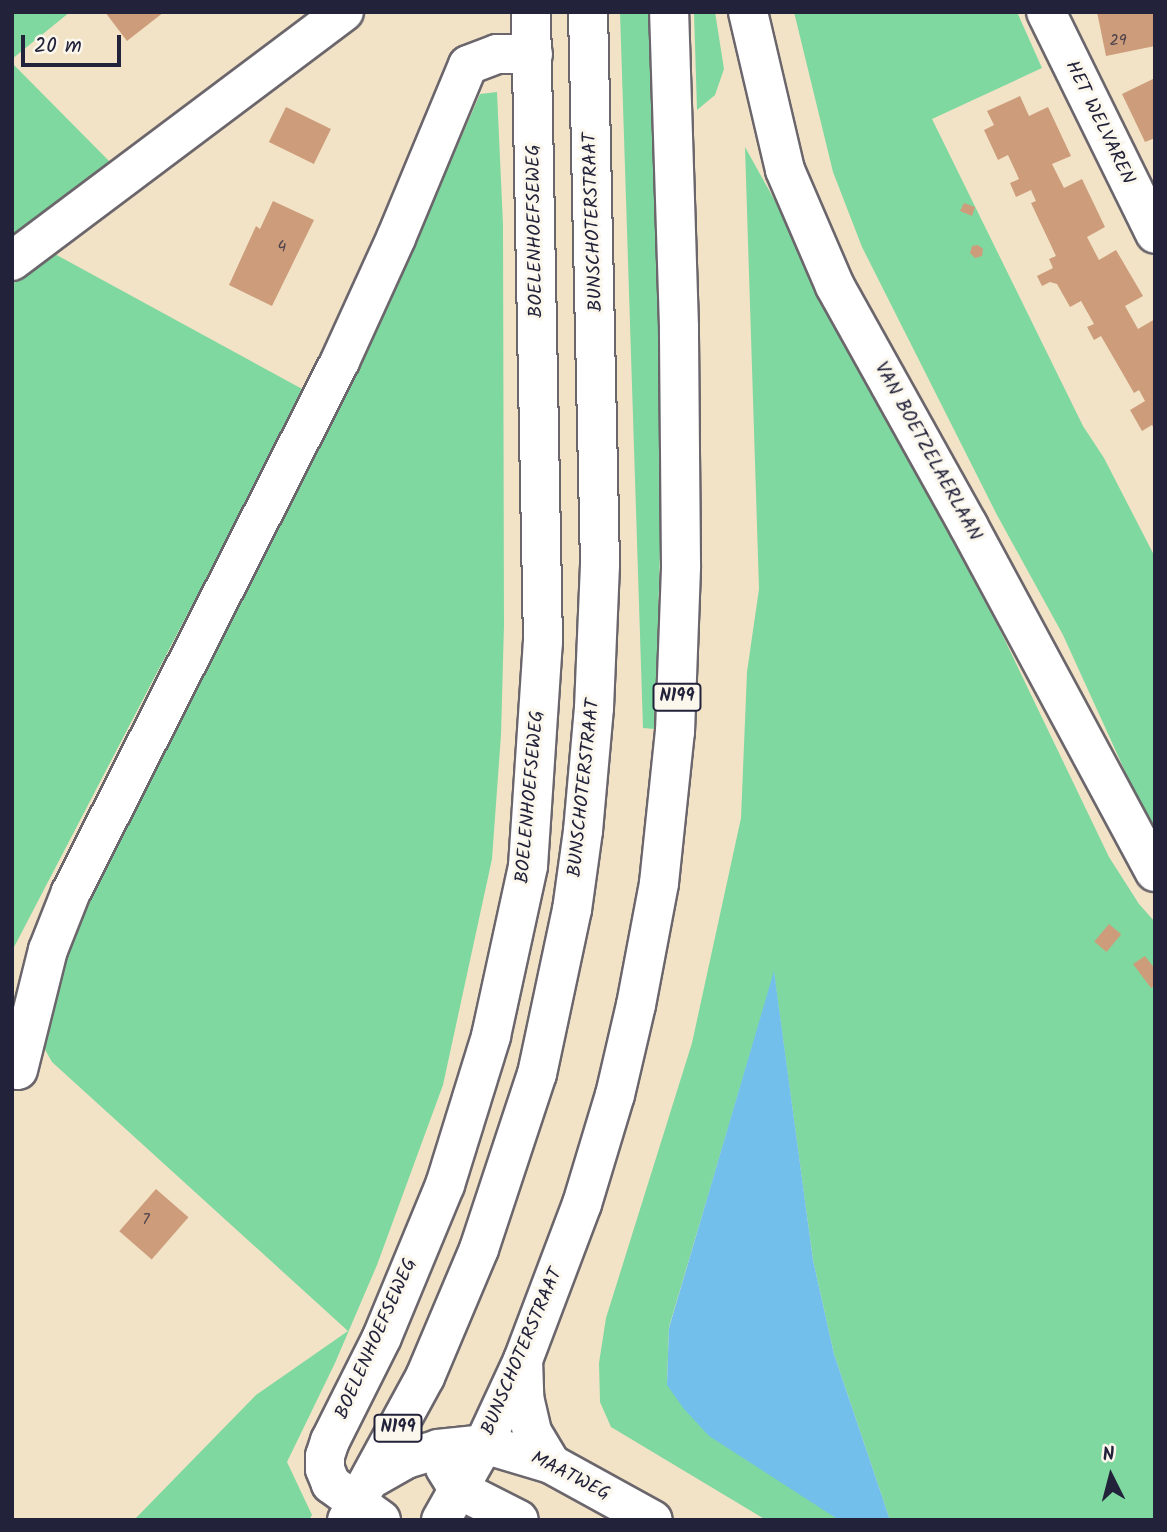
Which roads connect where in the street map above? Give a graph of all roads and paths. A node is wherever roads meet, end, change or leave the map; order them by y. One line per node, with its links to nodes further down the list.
1 (344, 12): 9 (street)
2 (531, 12): 7 (street, BOELENHOEFSEWEG)
3 (588, 12): 13 (street, BUNSCHOTERSTRAAT / N199)
4 (669, 12): 12 (street, BUNSCHOTERSTRAAT / N199)
5 (748, 12): 10 (street, VAN BOETZELAERLAAN)
6 (1046, 12): 8 (street, HET WELVAREN)
7 (533, 54): 11 (street); 18 (street, BOELENHOEFSEWEG)
8 (1155, 234)
9 (12, 261)
10 (1155, 872)
11 (18, 1070)
12 (523, 1360): 14 (street, BUNSCHOTERSTRAAT / N199); 16 (street)
13 (425, 1377): 15 (street); 18 (street, BUNSCHOTERSTRAAT / N199)
14 (484, 1444): 15 (street); 16 (street, MAATWEG); 17 (street, BUNSCHOTERSTRAAT / N199)
15 (438, 1450): 17 (street); 18 (street)
16 (551, 1464): 20 (street, MAATWEG)
17 (449, 1504): 19 (street)
18 (364, 1505)
19 (519, 1520)
20 (653, 1520)

